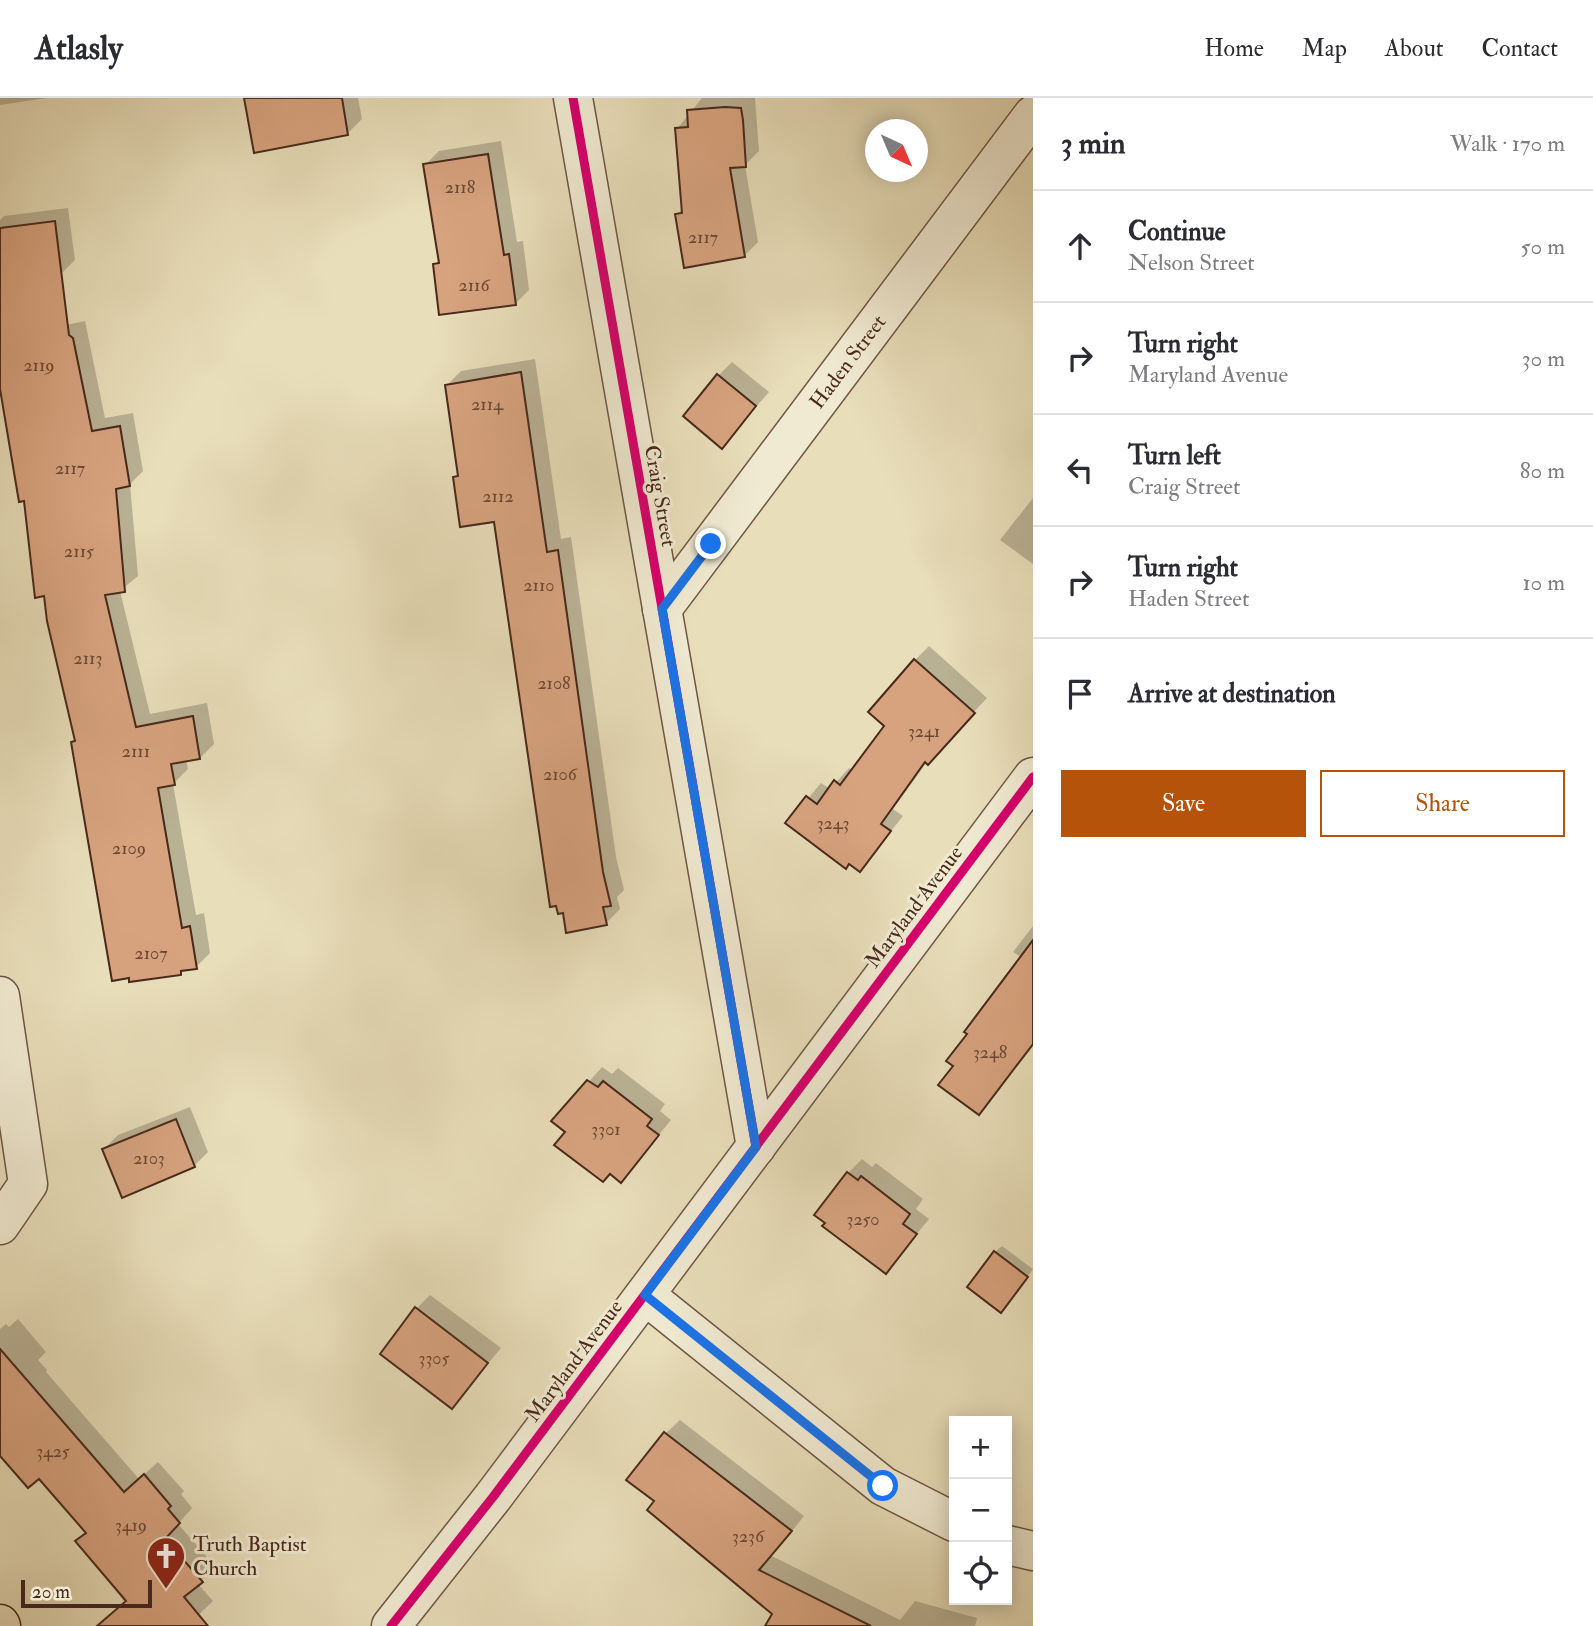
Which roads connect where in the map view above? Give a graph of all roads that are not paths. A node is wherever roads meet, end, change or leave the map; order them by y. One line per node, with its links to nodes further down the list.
1 (573, 98): 3 (street, Craig Street)
2 (1033, 115): 3 (street, Haden Street)
3 (662, 609): 6 (street, Craig Street)
4 (1033, 777): 6 (street, Maryland Avenue)
5 (0, 996): 7 (street)
6 (756, 1147): 8 (street, Maryland Avenue)
7 (0, 1226)
8 (645, 1295): 9 (street); 12 (street, Maryland Avenue)
9 (949, 1519)
10 (1012, 1546): 11 (street)
11 (1033, 1551)
12 (391, 1626)

